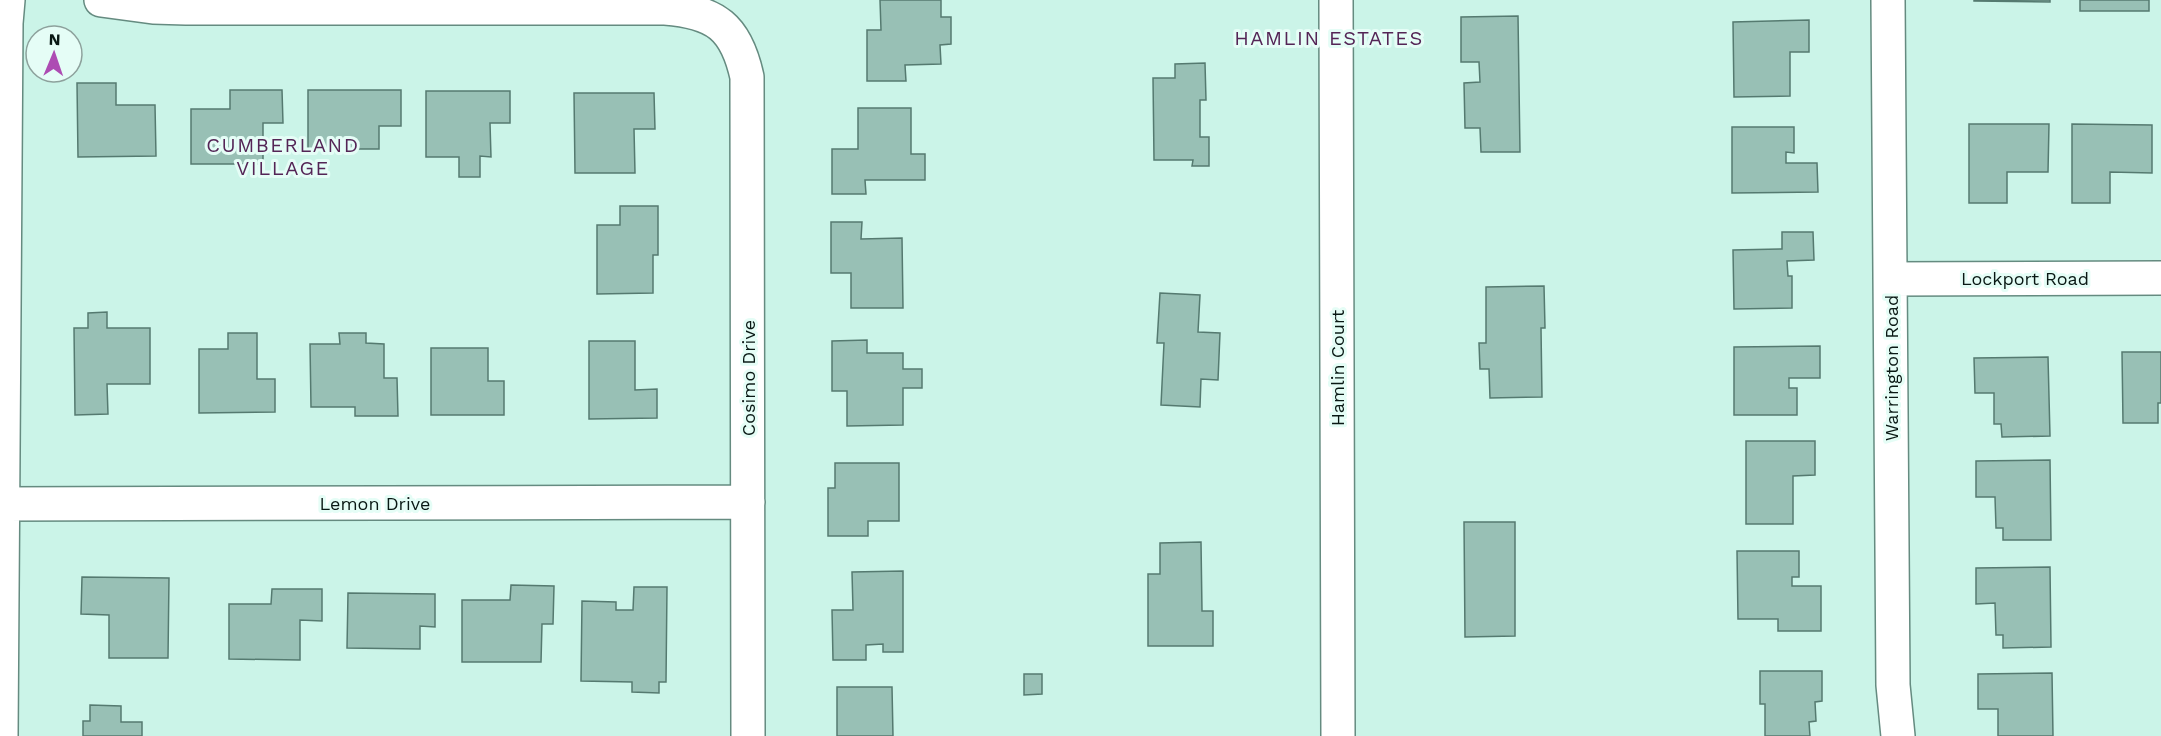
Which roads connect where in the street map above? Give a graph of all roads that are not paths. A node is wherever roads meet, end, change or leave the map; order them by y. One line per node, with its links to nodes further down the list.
1 (8, 0): 8 (street)
2 (101, 0): 7 (street, Cosimo Drive)
3 (1336, 0): 11 (street, Hamlin Court)
4 (1888, 0): 6 (street, Warrington Road)
5 (2161, 278): 6 (street, Lockport Road)
6 (1890, 279): 12 (street, Warrington Road)
7 (748, 502): 8 (street, Lemon Drive); 10 (street, Cosimo Drive)
8 (2, 504): 9 (street)
9 (1, 736)
10 (748, 736)
11 (1338, 736)
12 (1898, 736)

